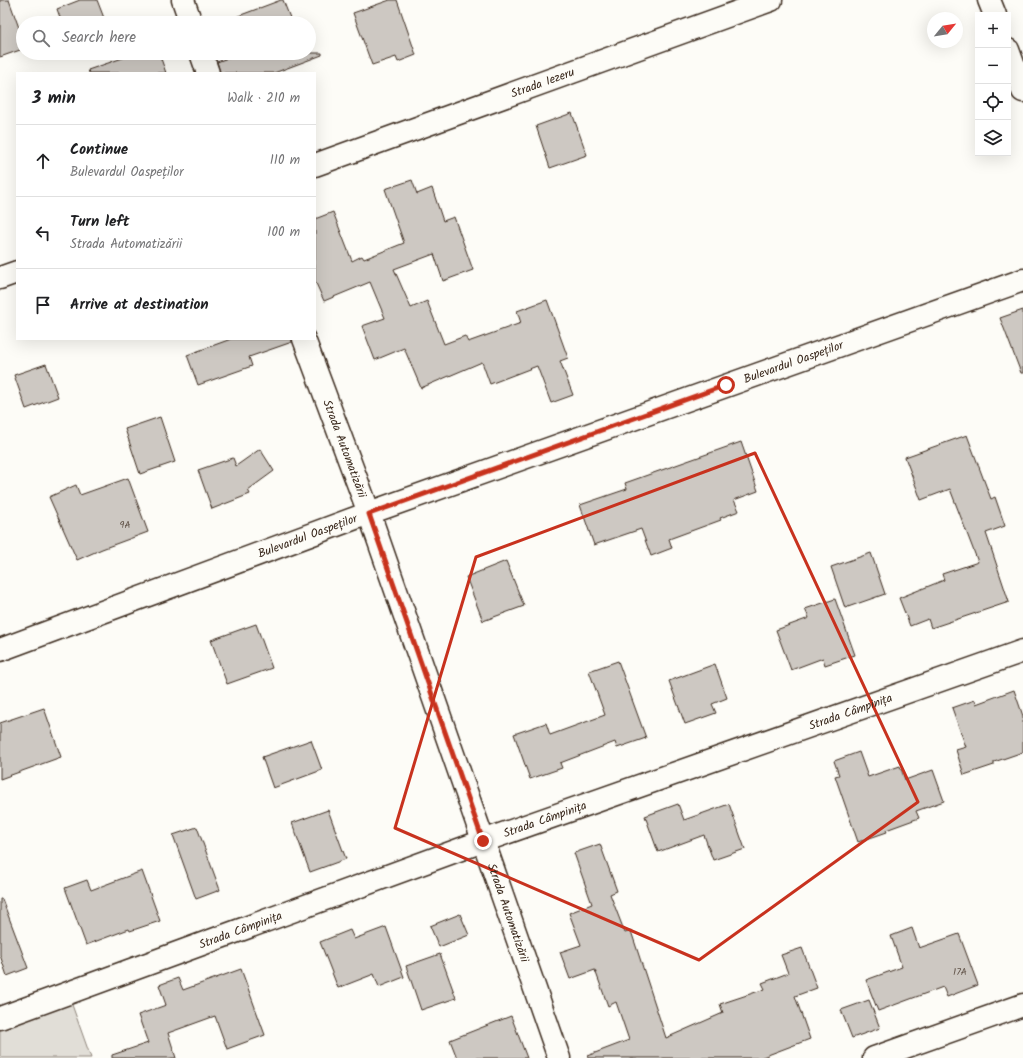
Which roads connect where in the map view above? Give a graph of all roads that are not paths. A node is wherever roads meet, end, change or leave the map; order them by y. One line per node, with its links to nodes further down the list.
1 (183, 0): 5 (street)
2 (771, 0): 10 (street, Strada Iezeru)
3 (989, 0): 4 (street)
4 (994, 12)
5 (189, 16)
6 (1011, 58): 9 (street)
7 (204, 60): 8 (street)
8 (208, 72)
9 (1023, 91)
10 (316, 165)
11 (16, 272): 12 (street)
12 (0, 278)
13 (1023, 280): 15 (street, Bulevardul Oaspeților)
14 (304, 340): 15 (street, Strada Automatizării)
15 (369, 514): 16 (street, Bulevardul Oaspeților); 18 (street, Strada Automatizării)
16 (0, 650)
17 (1023, 651): 18 (street, Strada Câmpinița)
18 (483, 841): 20 (street, Strada Câmpinița); 21 (street, Strada Automatizării)
19 (1023, 1004): 22 (street)
20 (0, 1018)
21 (559, 1058)
22 (874, 1058)

